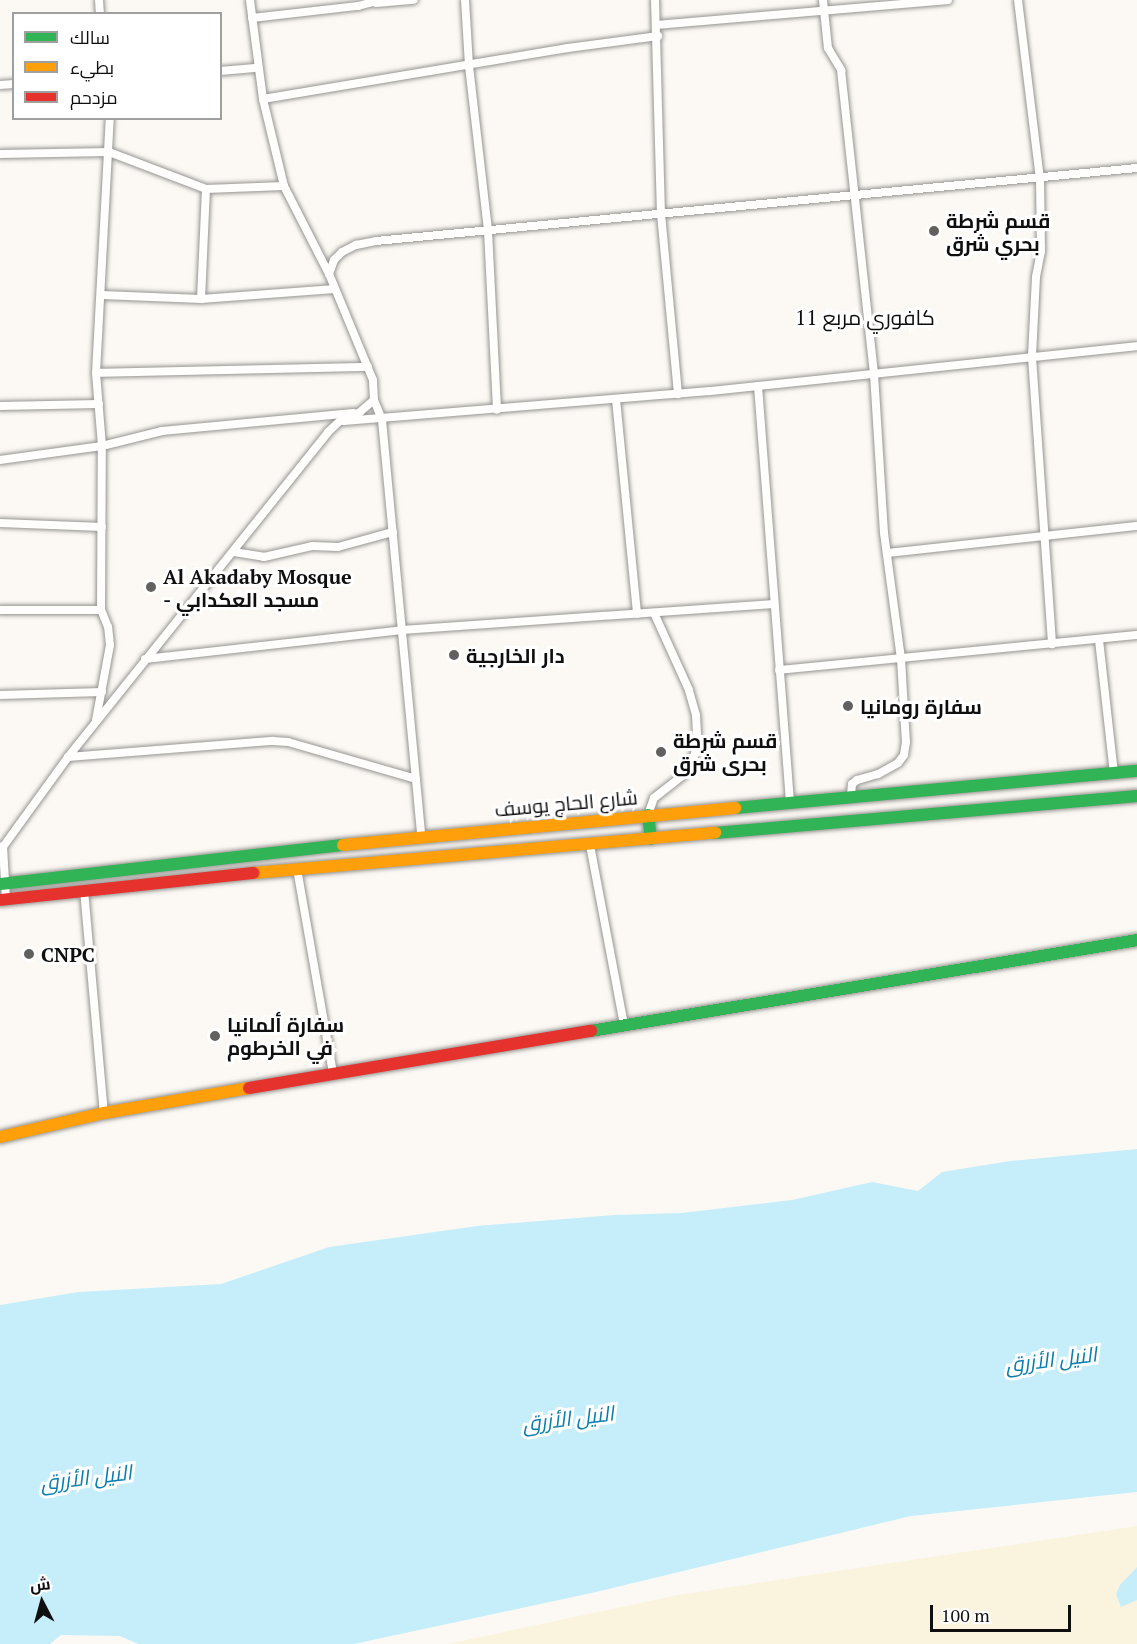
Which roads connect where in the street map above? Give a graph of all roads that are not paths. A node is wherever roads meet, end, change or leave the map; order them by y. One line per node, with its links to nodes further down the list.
1 (250, 0): 10 (street)
2 (414, 0): 8 (street)
3 (465, 0): 13 (street)
4 (655, 0): 11 (street)
5 (823, 0): 9 (street)
6 (948, 0): 9 (street)
7 (1018, 0): 21 (street)
8 (378, 2): 10 (street)
9 (824, 10): 11 (street); 24 (street)
10 (252, 18): 14 (street)
11 (657, 25): 12 (street)
12 (658, 36): 13 (street); 25 (street)
13 (469, 66): 16 (street); 26 (street)
14 (258, 68): 15 (street); 16 (street)
15 (222, 71)
16 (262, 99): 22 (street)
17 (110, 120): 18 (street)
18 (109, 152): 19 (street); 23 (street); 29 (street)
19 (0, 154)
20 (1137, 168): 21 (street)
21 (1040, 179): 24 (street); 32 (street)
22 (284, 186): 23 (street); 27 (street)
23 (207, 189): 30 (street)
24 (853, 196): 25 (street); 35 (street)
25 (661, 214): 26 (street); 37 (street)
26 (488, 231): 27 (street); 42 (street)
27 (329, 274): 28 (street)
28 (335, 289): 30 (street); 33 (street)
29 (102, 295): 30 (street); 34 (street)
30 (201, 298)
31 (1137, 346): 32 (street)
32 (1032, 357): 35 (street); 52 (street)
33 (368, 368): 34 (street); 39 (street)
34 (96, 373): 40 (street)
35 (874, 374): 36 (street); 54 (street)
36 (758, 386): 37 (street); 55 (street)
37 (678, 394): 38 (street)
38 (616, 399): 42 (street); 59 (street)
39 (374, 400): 43 (street); 44 (street)
40 (99, 404): 41 (street); 46 (street)
41 (0, 406)
42 (497, 410): 44 (street)
43 (360, 412): 45 (street); 46 (street)
44 (382, 420): 45 (street); 51 (street)
45 (340, 421): 53 (street)
46 (102, 446): 47 (street); 50 (street)
47 (0, 460)
48 (0, 523): 50 (street)
49 (1137, 526): 52 (street)
50 (102, 527): 57 (street)
51 (393, 532): 53 (street); 60 (street)
52 (1044, 537): 54 (street); 63 (street)
53 (234, 552): 64 (street)
54 (888, 553): 65 (street)
55 (774, 604): 58 (street); 66 (street)
56 (0, 610): 57 (street)
57 (101, 610): 67 (street)
58 (654, 613): 59 (street); 77 (street)
59 (637, 614): 60 (street)
60 (402, 630): 64 (street); 73 (street)
61 (1137, 635): 62 (street)
62 (1099, 640): 63 (street); 72 (street)
63 (1052, 644): 65 (street)
64 (145, 659): 69 (street)
65 (901, 659): 66 (street); 74 (street)
66 (779, 670): 76 (street)
67 (102, 692): 68 (street); 69 (street)
68 (0, 695)
69 (96, 723): 70 (street)
70 (68, 757): 73 (street); 81 (street)
71 (1137, 771): 72 (main road, شارع الحاج يوسف)
72 (1114, 773): 74 (main road, شارع الحاج يوسف)
73 (416, 779): 78 (street)
74 (851, 795): 76 (main road, شارع الحاج يوسف)
75 (1137, 796): 79 (main road)
76 (790, 801): 77 (main road, شارع الحاج يوسف)
77 (648, 815): 78 (main road, شارع الحاج يوسف); 79 (main road)
78 (421, 836): 83 (main road, شارع الحاج يوسف)
79 (651, 839): 80 (main road)
80 (590, 845): 82 (main road); 87 (street)
81 (2, 849): 83 (street)
82 (297, 869): 84 (main road); 88 (street)
83 (2, 884): 85 (street)
84 (84, 890): 85 (main road); 89 (street)
85 (3, 900)
86 (1137, 940): 87 (main road)
87 (624, 1025): 88 (main road)
88 (333, 1074): 89 (main road)
89 (104, 1113): 90 (main road)
90 (0, 1137)

